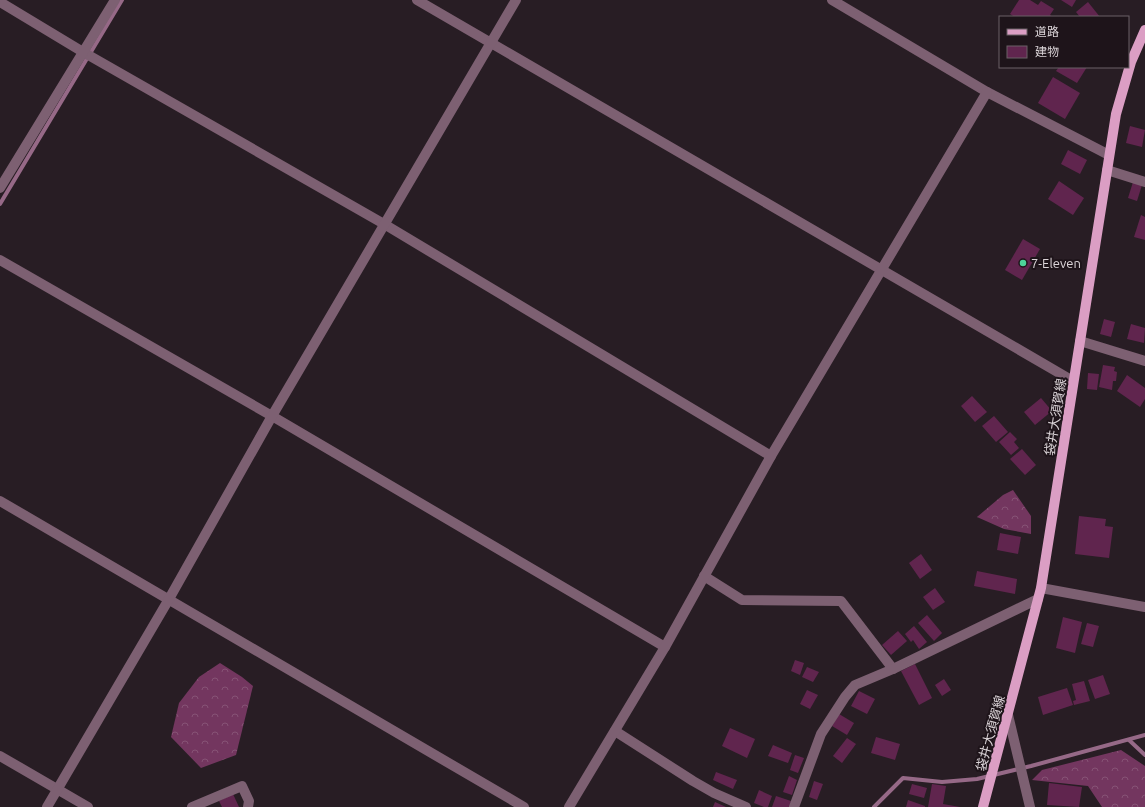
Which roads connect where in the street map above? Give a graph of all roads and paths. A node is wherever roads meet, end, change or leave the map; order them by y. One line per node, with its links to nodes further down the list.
1 (115, 0): 8 (street)
2 (417, 0): 7 (street)
3 (516, 0): 7 (street)
4 (832, 0): 9 (street)
5 (0, 2): 8 (street)
6 (1145, 30): 10 (main road, 袋井大須賀線)
7 (490, 44): 14 (street); 16 (street)
8 (83, 52): 13 (street); 14 (street)
9 (987, 92): 10 (street); 16 (street)
10 (1109, 155): 11 (main road, 袋井大須賀線)
11 (1107, 170): 12 (street); 17 (main road, 袋井大須賀線)
12 (1145, 182)
13 (0, 188)
14 (384, 224): 20 (street); 21 (street)
15 (0, 260): 20 (street)
16 (881, 271): 19 (street); 21 (street)
17 (1080, 341): 18 (street); 19 (main road, 袋井大須賀線)
18 (1145, 361)
19 (1073, 381): 24 (main road, 袋井大須賀線)
20 (272, 416): 25 (street); 28 (street)
21 (772, 456): 23 (street)
22 (0, 501): 25 (street)
23 (704, 576): 28 (street); 29 (street)
24 (1041, 588): 26 (main road, 袋井大須賀線); 27 (street)
25 (169, 599): 33 (street); 38 (street)
26 (1038, 599): 29 (street); 30 (main road, 袋井大須賀線)
27 (1145, 607)
28 (665, 647): 31 (street)
29 (893, 669): 41 (street)
30 (1008, 715): 42 (main road, 袋井大須賀線); 43 (street)
31 (615, 731): 39 (street); 40 (street)
32 (0, 756): 33 (street)
33 (58, 789): 34 (street); 35 (street)
34 (47, 807)
35 (88, 807)
36 (192, 807): 37 (street)
37 (248, 807)
38 (524, 807)
39 (570, 807)
40 (746, 807)
41 (794, 807)
42 (983, 807)
43 (1030, 807)

